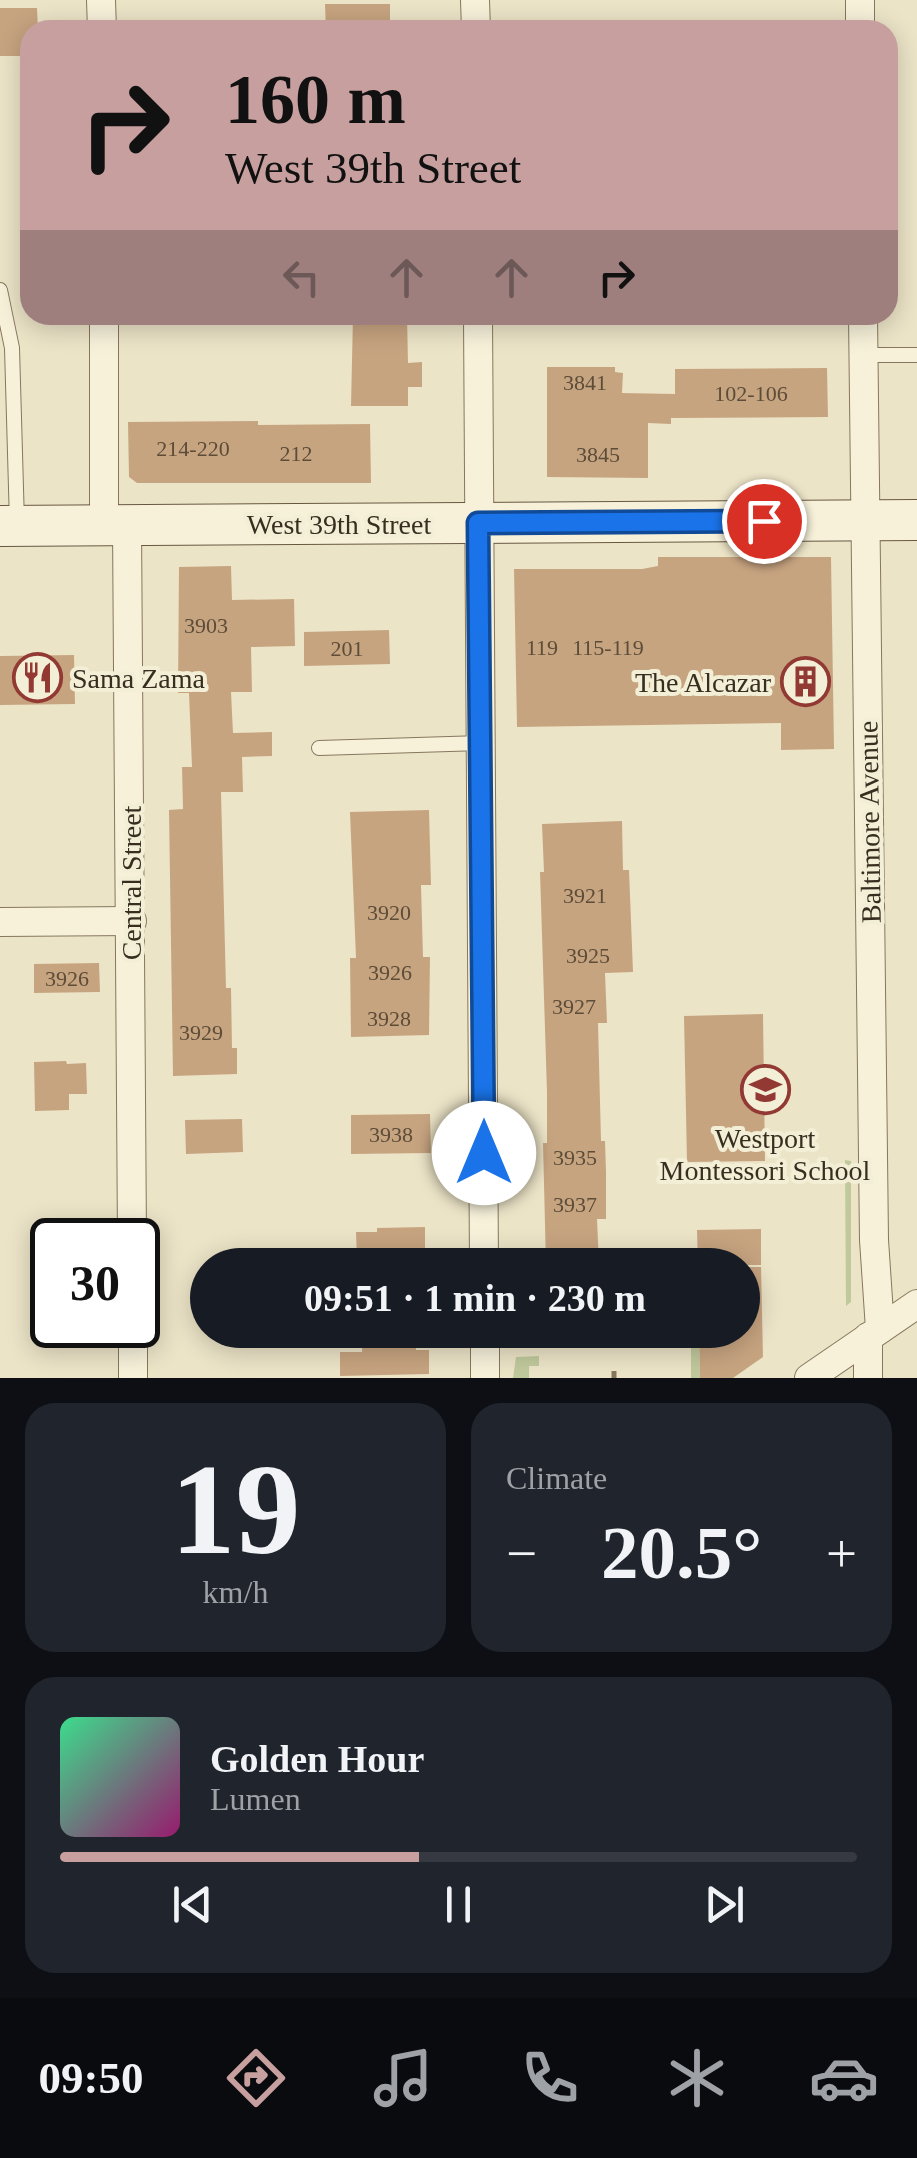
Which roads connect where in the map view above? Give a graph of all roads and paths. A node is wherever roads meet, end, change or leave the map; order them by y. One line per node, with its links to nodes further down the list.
1 (0, 290): 11 (lane)
2 (105, 325): 10 (street, Central Street)
3 (478, 325): 9 (street)
4 (864, 325): 5 (street, Baltimore Avenue)
5 (864, 354): 6 (lane); 7 (street, Baltimore Avenue)
6 (917, 355)
7 (866, 520): 8 (main road, West 39th Street); 9 (main road, West 39th Street); 19 (street, Baltimore Avenue)
8 (917, 520)
9 (478, 523): 10 (main road, West 39th Street); 12 (street)
10 (115, 525): 11 (main road, West 39th Street); 14 (street, Central Street)
11 (8, 526)
12 (482, 743): 13 (lane); 17 (street)
13 (319, 748)
14 (132, 920): 15 (street); 16 (street, Central Street)
15 (0, 922)
16 (132, 1218)
17 (484, 1248)
18 (917, 1304): 19 (street)
19 (874, 1333): 24 (street); 25 (street, Baltimore Avenue)
20 (132, 1348): 22 (street)
21 (485, 1348): 23 (street)
22 (133, 1378)
23 (485, 1378)
24 (808, 1378)
25 (868, 1378)

